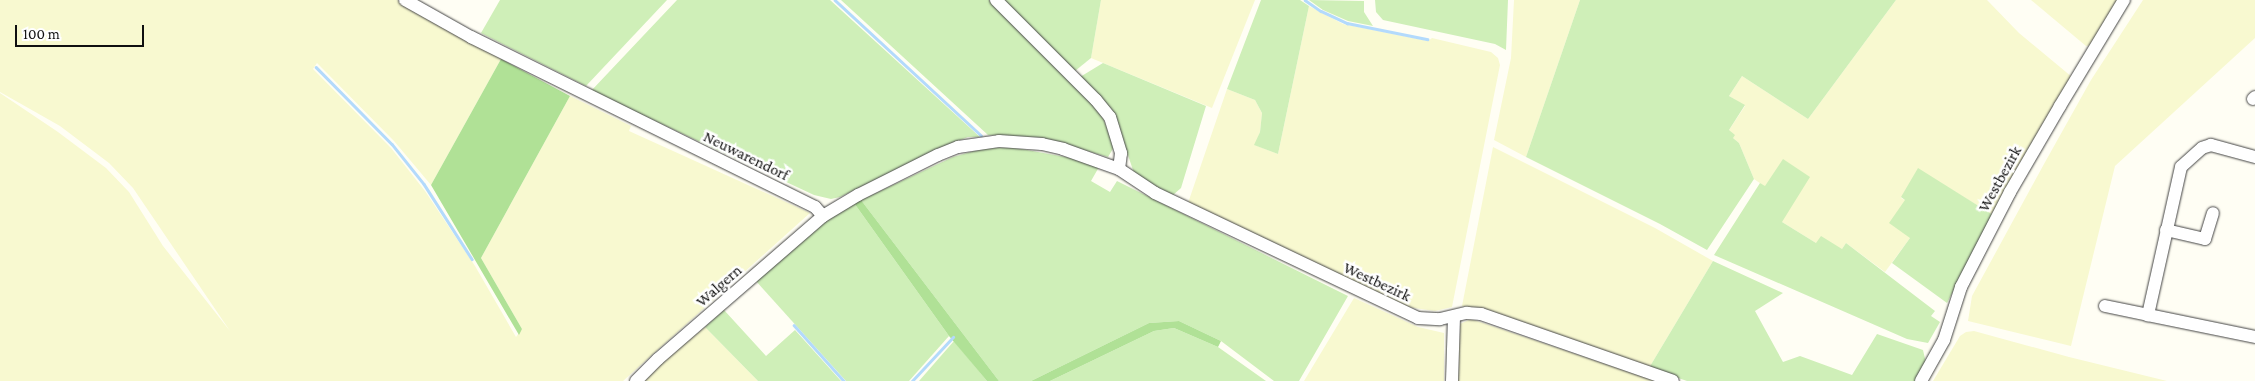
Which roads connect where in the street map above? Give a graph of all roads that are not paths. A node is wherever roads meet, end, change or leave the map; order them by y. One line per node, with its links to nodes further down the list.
1 (405, 0): 7 (street, Neuwarendorf)
2 (996, 0): 5 (street)
3 (2124, 0): 16 (street, Westbezirk)
4 (2255, 158): 8 (street)
5 (1119, 169): 7 (street, Westbezirk); 11 (street, Westbezirk)
6 (2213, 213): 8 (street)
7 (823, 216): 13 (street, Walgern)
8 (2166, 230): 10 (street)
9 (2106, 306): 10 (street)
10 (2148, 315): 12 (street)
11 (1454, 317): 14 (street); 15 (street, Westbezirk)
12 (2255, 337)
13 (636, 381)
14 (1452, 381)
15 (1673, 381)
16 (1921, 381)

